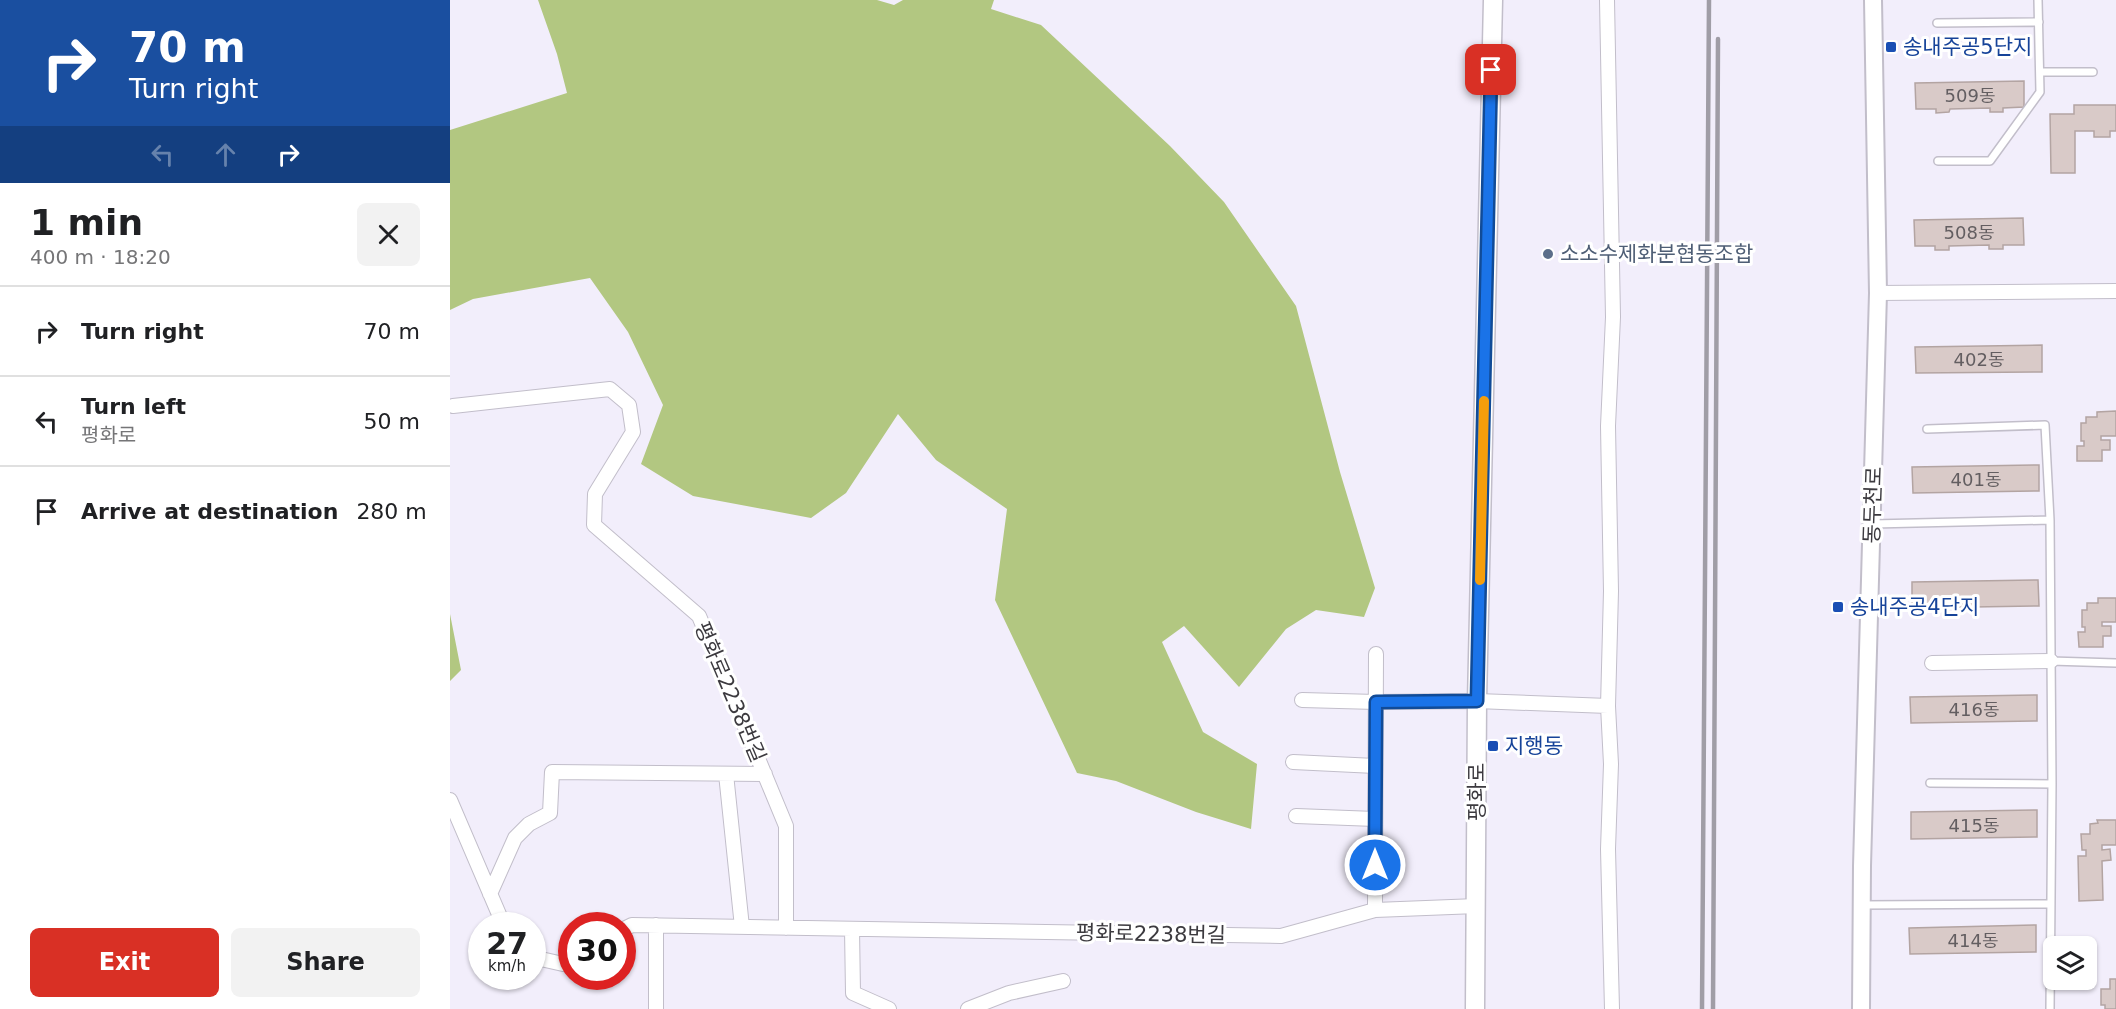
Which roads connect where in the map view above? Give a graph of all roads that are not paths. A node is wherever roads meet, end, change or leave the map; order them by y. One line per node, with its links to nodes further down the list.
1 (1493, 0): 21 (main road, 평화로)
2 (1607, 0): 23 (street)
3 (1873, 0): 11 (street, 동두천로)
4 (2038, 0): 5 (lane)
5 (2039, 22): 6 (lane); 7 (lane)
6 (1937, 23)
7 (2041, 72): 8 (lane); 9 (lane)
8 (2093, 72)
9 (1938, 161)
10 (2116, 291): 11 (street)
11 (1878, 293): 15 (street, 동두천로)
12 (453, 406): 27 (street, 평화로2238번길)
13 (1927, 429): 14 (lane)
14 (2050, 520): 15 (lane); 17 (lane)
15 (1873, 524): 35 (street, 동두천로)
16 (1376, 654): 22 (street)
17 (2051, 661): 18 (street); 19 (lane); 29 (lane)
18 (1932, 663)
19 (2116, 663)
20 (1302, 700): 22 (street)
21 (1477, 701): 22 (street); 23 (street); 36 (main road, 평화로)
22 (1376, 702): 25 (street)
23 (1608, 706): 49 (street)
24 (1293, 762): 25 (street)
25 (1375, 766): 32 (street)
26 (726, 774): 27 (street); 33 (street); 41 (street)
27 (765, 774): 42 (street, 평화로2238번길)
28 (1930, 783): 29 (lane)
29 (2052, 784): 34 (lane)
30 (450, 800): 33 (street)
31 (1296, 816): 32 (street)
32 (1376, 819): 37 (street)
33 (490, 894): 38 (street)
34 (2051, 904): 35 (lane); 51 (lane)
35 (1862, 905): 50 (street, 동두천로)
36 (1477, 906): 37 (street, 평화로2238번길); 48 (main road, 평화로)
37 (1375, 910): 43 (street, 평화로2238번길)
38 (498, 912)
39 (636, 925): 40 (street, 평화로2238번길)
40 (656, 925): 41 (street, 평화로2238번길); 45 (street)
41 (742, 927): 42 (street, 평화로2238번길)
42 (786, 928): 43 (street, 평화로2238번길)
43 (852, 929): 46 (street)
44 (1063, 981): 47 (street)
45 (656, 1009)
46 (889, 1009)
47 (968, 1009)
48 (1475, 1009)
49 (1612, 1009)
50 (1861, 1009)
51 (2050, 1009)

